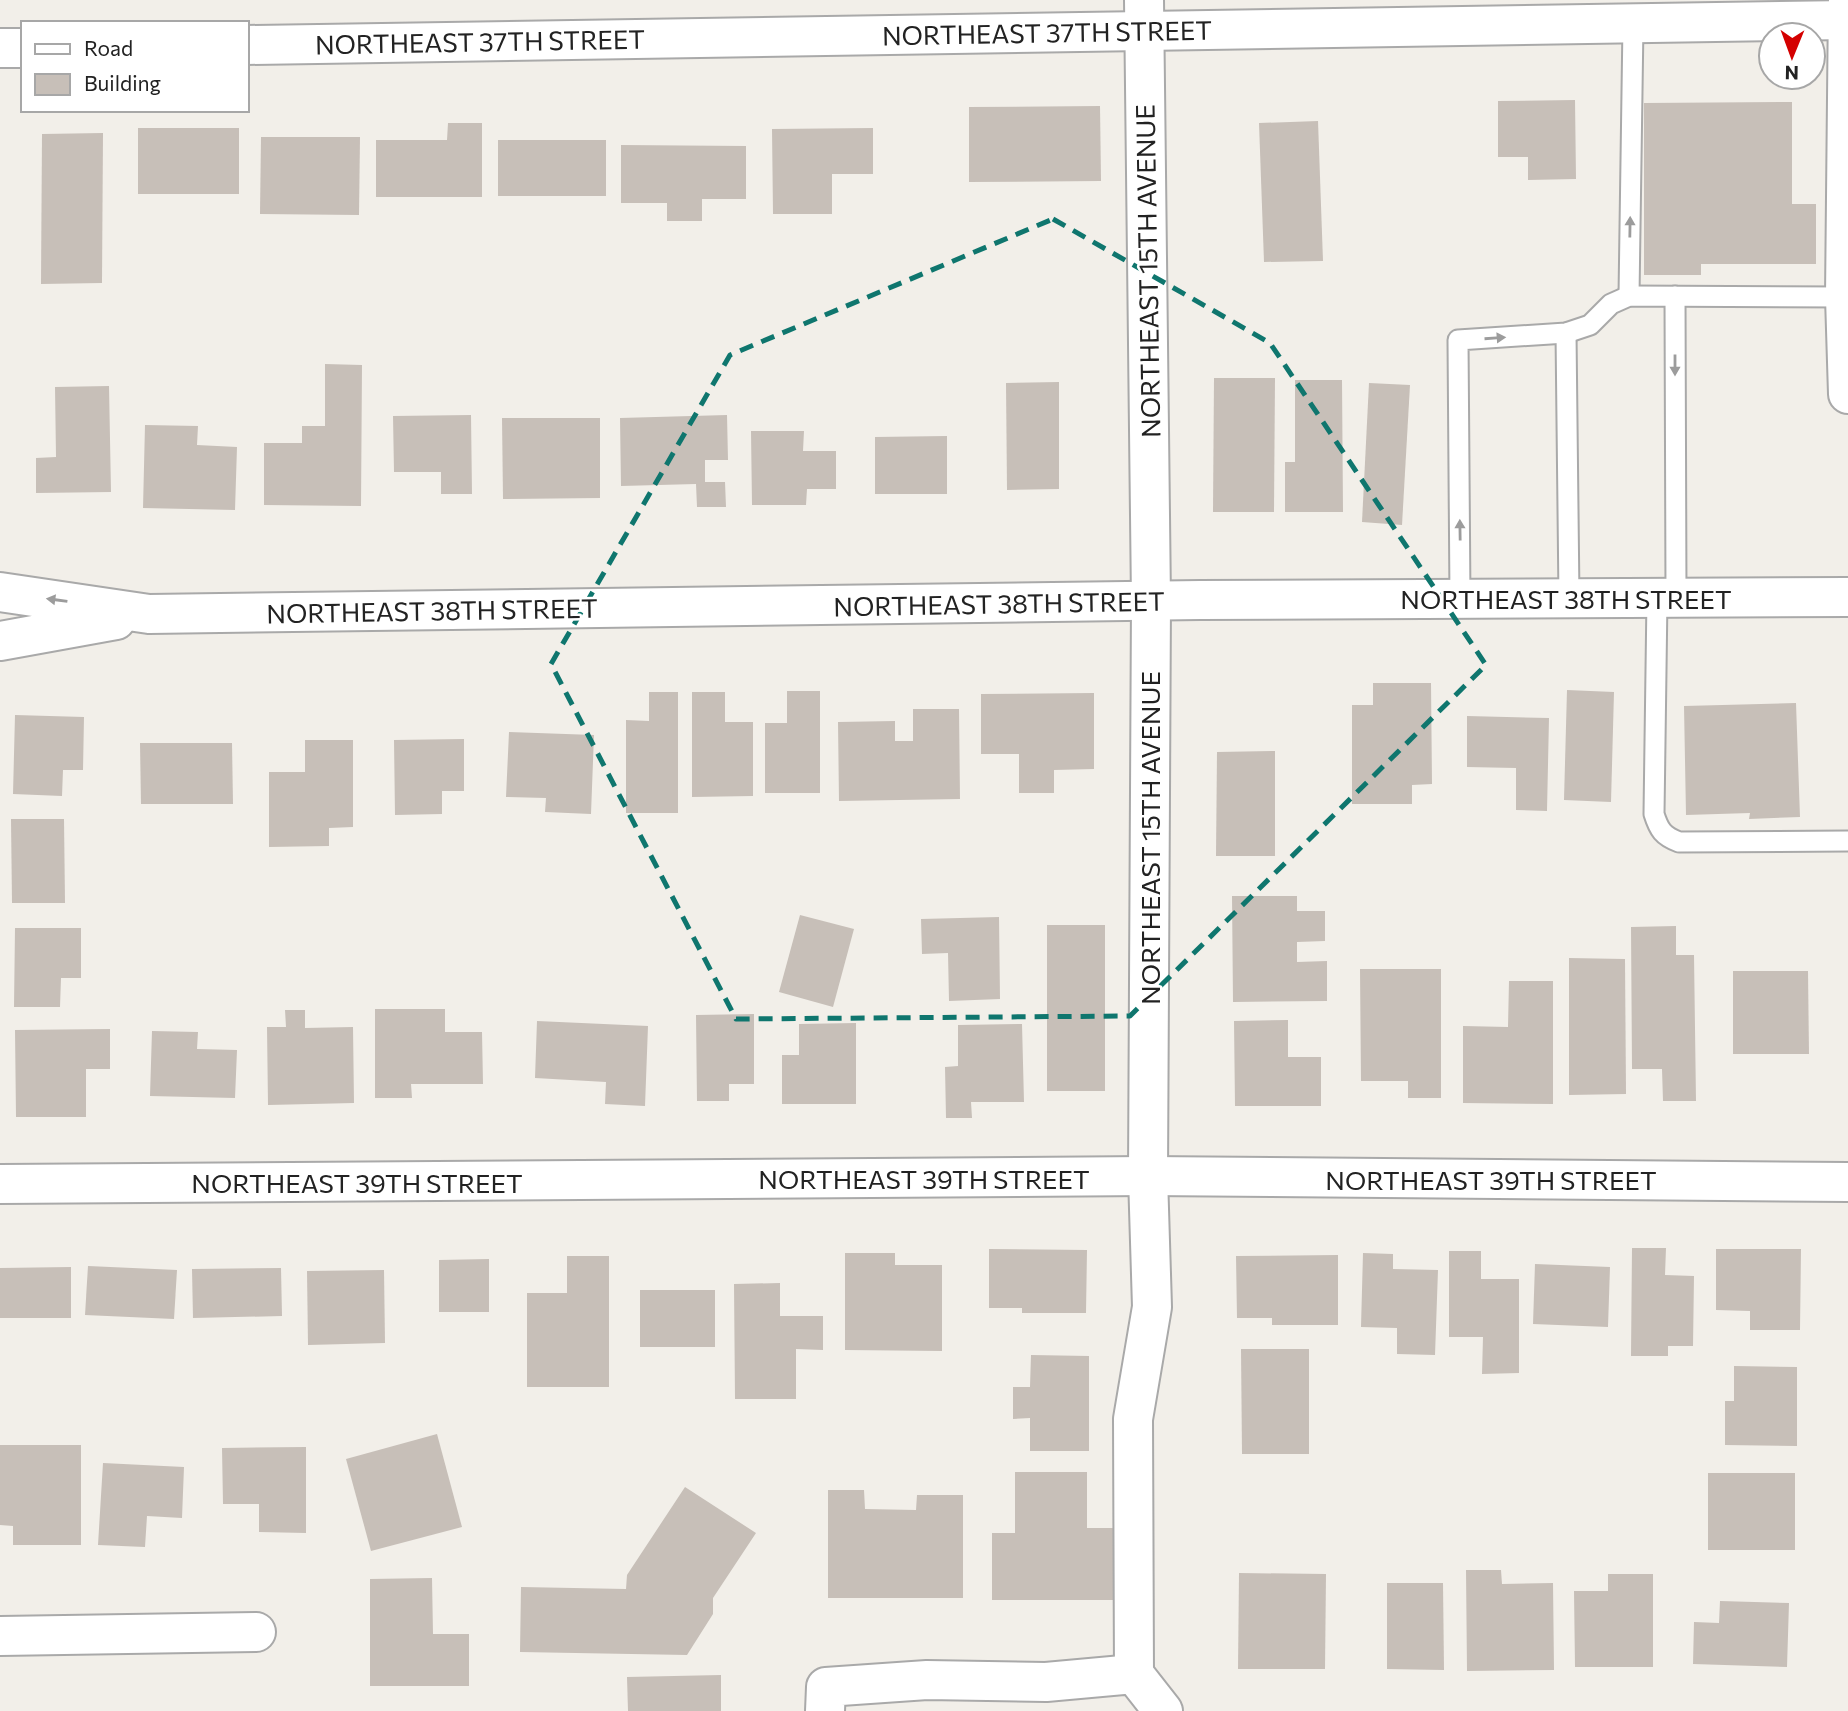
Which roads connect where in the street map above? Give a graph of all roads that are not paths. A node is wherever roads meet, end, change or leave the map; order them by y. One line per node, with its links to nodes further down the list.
1 (1848, 0): 3 (street)
2 (1144, 15): 4 (street, NORTHEAST 37TH STREET); 5 (street, NORTHEAST 37TH STREET); 19 (street, NORTHEAST 15TH AVENUE)
3 (1848, 20): 4 (street, NORTHEAST 37TH STREET); 8 (street)
4 (1633, 24): 9 (lane, one-way to 4)
5 (248, 45)
6 (0, 48): 7 (street)
7 (21, 48)
8 (1847, 191): 11 (street)
9 (1629, 296): 10 (lane); 12 (lane)
10 (1675, 296): 11 (lane); 17 (lane, one-way to 17)
11 (1845, 298): 13 (street)
12 (1566, 333): 16 (lane); 18 (lane, one-way to 12)
13 (1848, 394)
14 (0, 592): 20 (street, NORTHEAST 38TH STREET, one-way to 14)
15 (1848, 597): 17 (street, NORTHEAST 38TH STREET)
16 (1569, 598): 17 (street, NORTHEAST 38TH STREET); 18 (street, NORTHEAST 38TH STREET)
17 (1667, 598): 22 (lane)
18 (1460, 599): 19 (street, NORTHEAST 38TH STREET)
19 (1152, 601): 20 (street, NORTHEAST 38TH STREET); 23 (street, NORTHEAST 15TH AVENUE)
20 (149, 614): 21 (street, NORTHEAST 38TH STREET)
21 (0, 641)
22 (1848, 841)
23 (1148, 1176): 24 (street, NORTHEAST 39TH STREET); 25 (street, NORTHEAST 39TH STREET); 28 (street, NORTHEAST 15TH AVENUE)
24 (1848, 1182)
25 (0, 1184)
26 (256, 1632): 27 (street)
27 (0, 1636)
28 (1135, 1674): 29 (street); 30 (street)
29 (825, 1711)
30 (1163, 1711)

